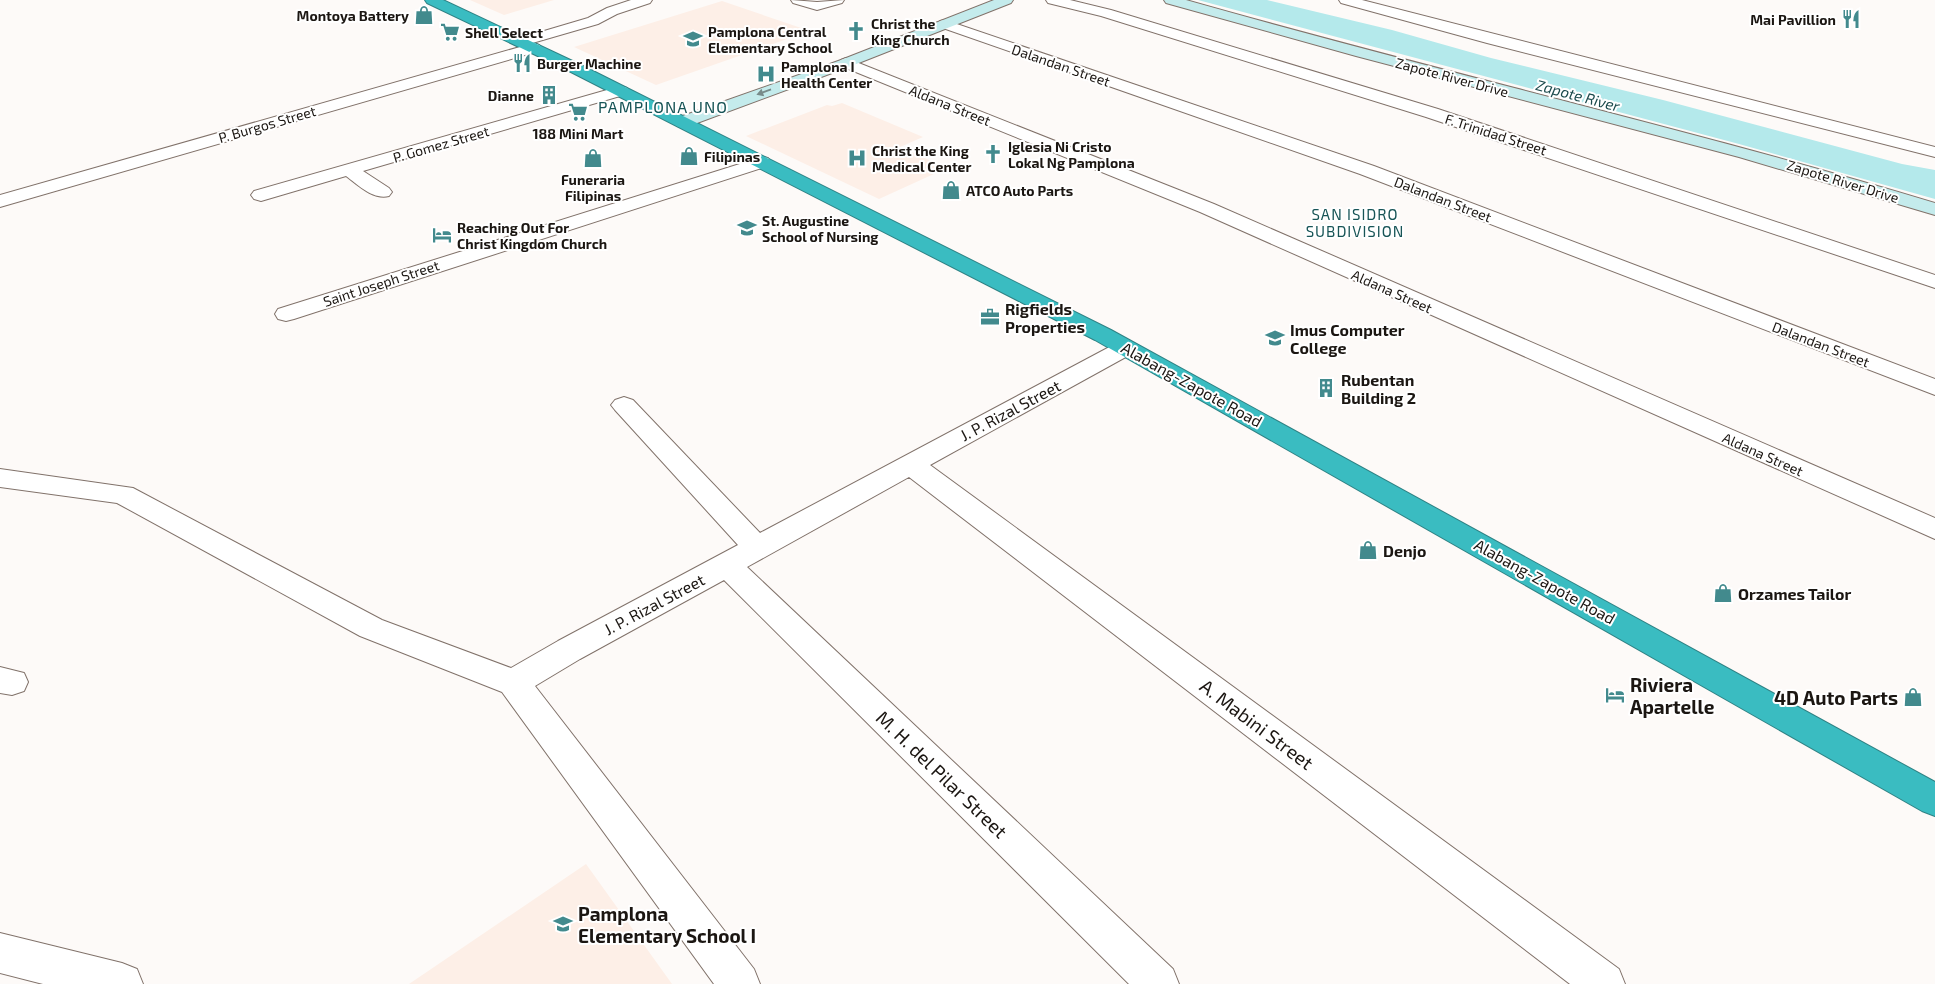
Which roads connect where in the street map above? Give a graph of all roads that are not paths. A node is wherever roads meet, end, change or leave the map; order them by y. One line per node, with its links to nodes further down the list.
1 (432, 0): 10 (highway, Alabang-Zapote Road)
2 (645, 0): 10 (street, P. Burgos Street)
3 (798, 0): 4 (street)
4 (837, 0)
5 (1006, 0): 9 (main road)
6 (1053, 0): 21 (street, F. Trinidad Street)
7 (1171, 0): 20 (main road, Zapote River Drive)
8 (1346, 0): 14 (street)
9 (945, 24): 11 (main road); 24 (street, Dalandan Street)
10 (528, 45): 12 (highway, Alabang-Zapote Road); 19 (street, P. Burgos Street)
11 (846, 63): 13 (main road, one-way to 13); 28 (street, Aldana Street)
12 (621, 91): 13 (highway, Alabang-Zapote Road); 16 (street, P. Gomez Street)
13 (683, 122): 15 (highway, Alabang-Zapote Road)
14 (1935, 152)
15 (762, 162): 22 (street, Saint Joseph Street); 23 (highway, Alabang-Zapote Road)
16 (349, 170): 17 (street); 18 (street, P. Gomez Street)
17 (382, 192)
18 (260, 195)
19 (0, 201)
20 (1935, 209)
21 (1935, 282)
22 (286, 314)
23 (1125, 348): 26 (street, J. P. Rizal Street); 32 (highway, Alabang-Zapote Road)
24 (1935, 388)
25 (624, 405): 29 (street)
26 (910, 464): 29 (street, J. P. Rizal Street); 37 (street, A. Mabini Street)
27 (0, 478): 31 (street)
28 (1935, 529)
29 (757, 548): 30 (street, J. P. Rizal Street)
30 (727, 565): 31 (street, J. P. Rizal Street); 36 (street, M. H. del Pilar Street)
31 (514, 683): 35 (street)
32 (1935, 800)
33 (0, 953): 34 (street)
34 (122, 984)
35 (738, 984)
36 (1158, 984)
37 (1604, 984)

